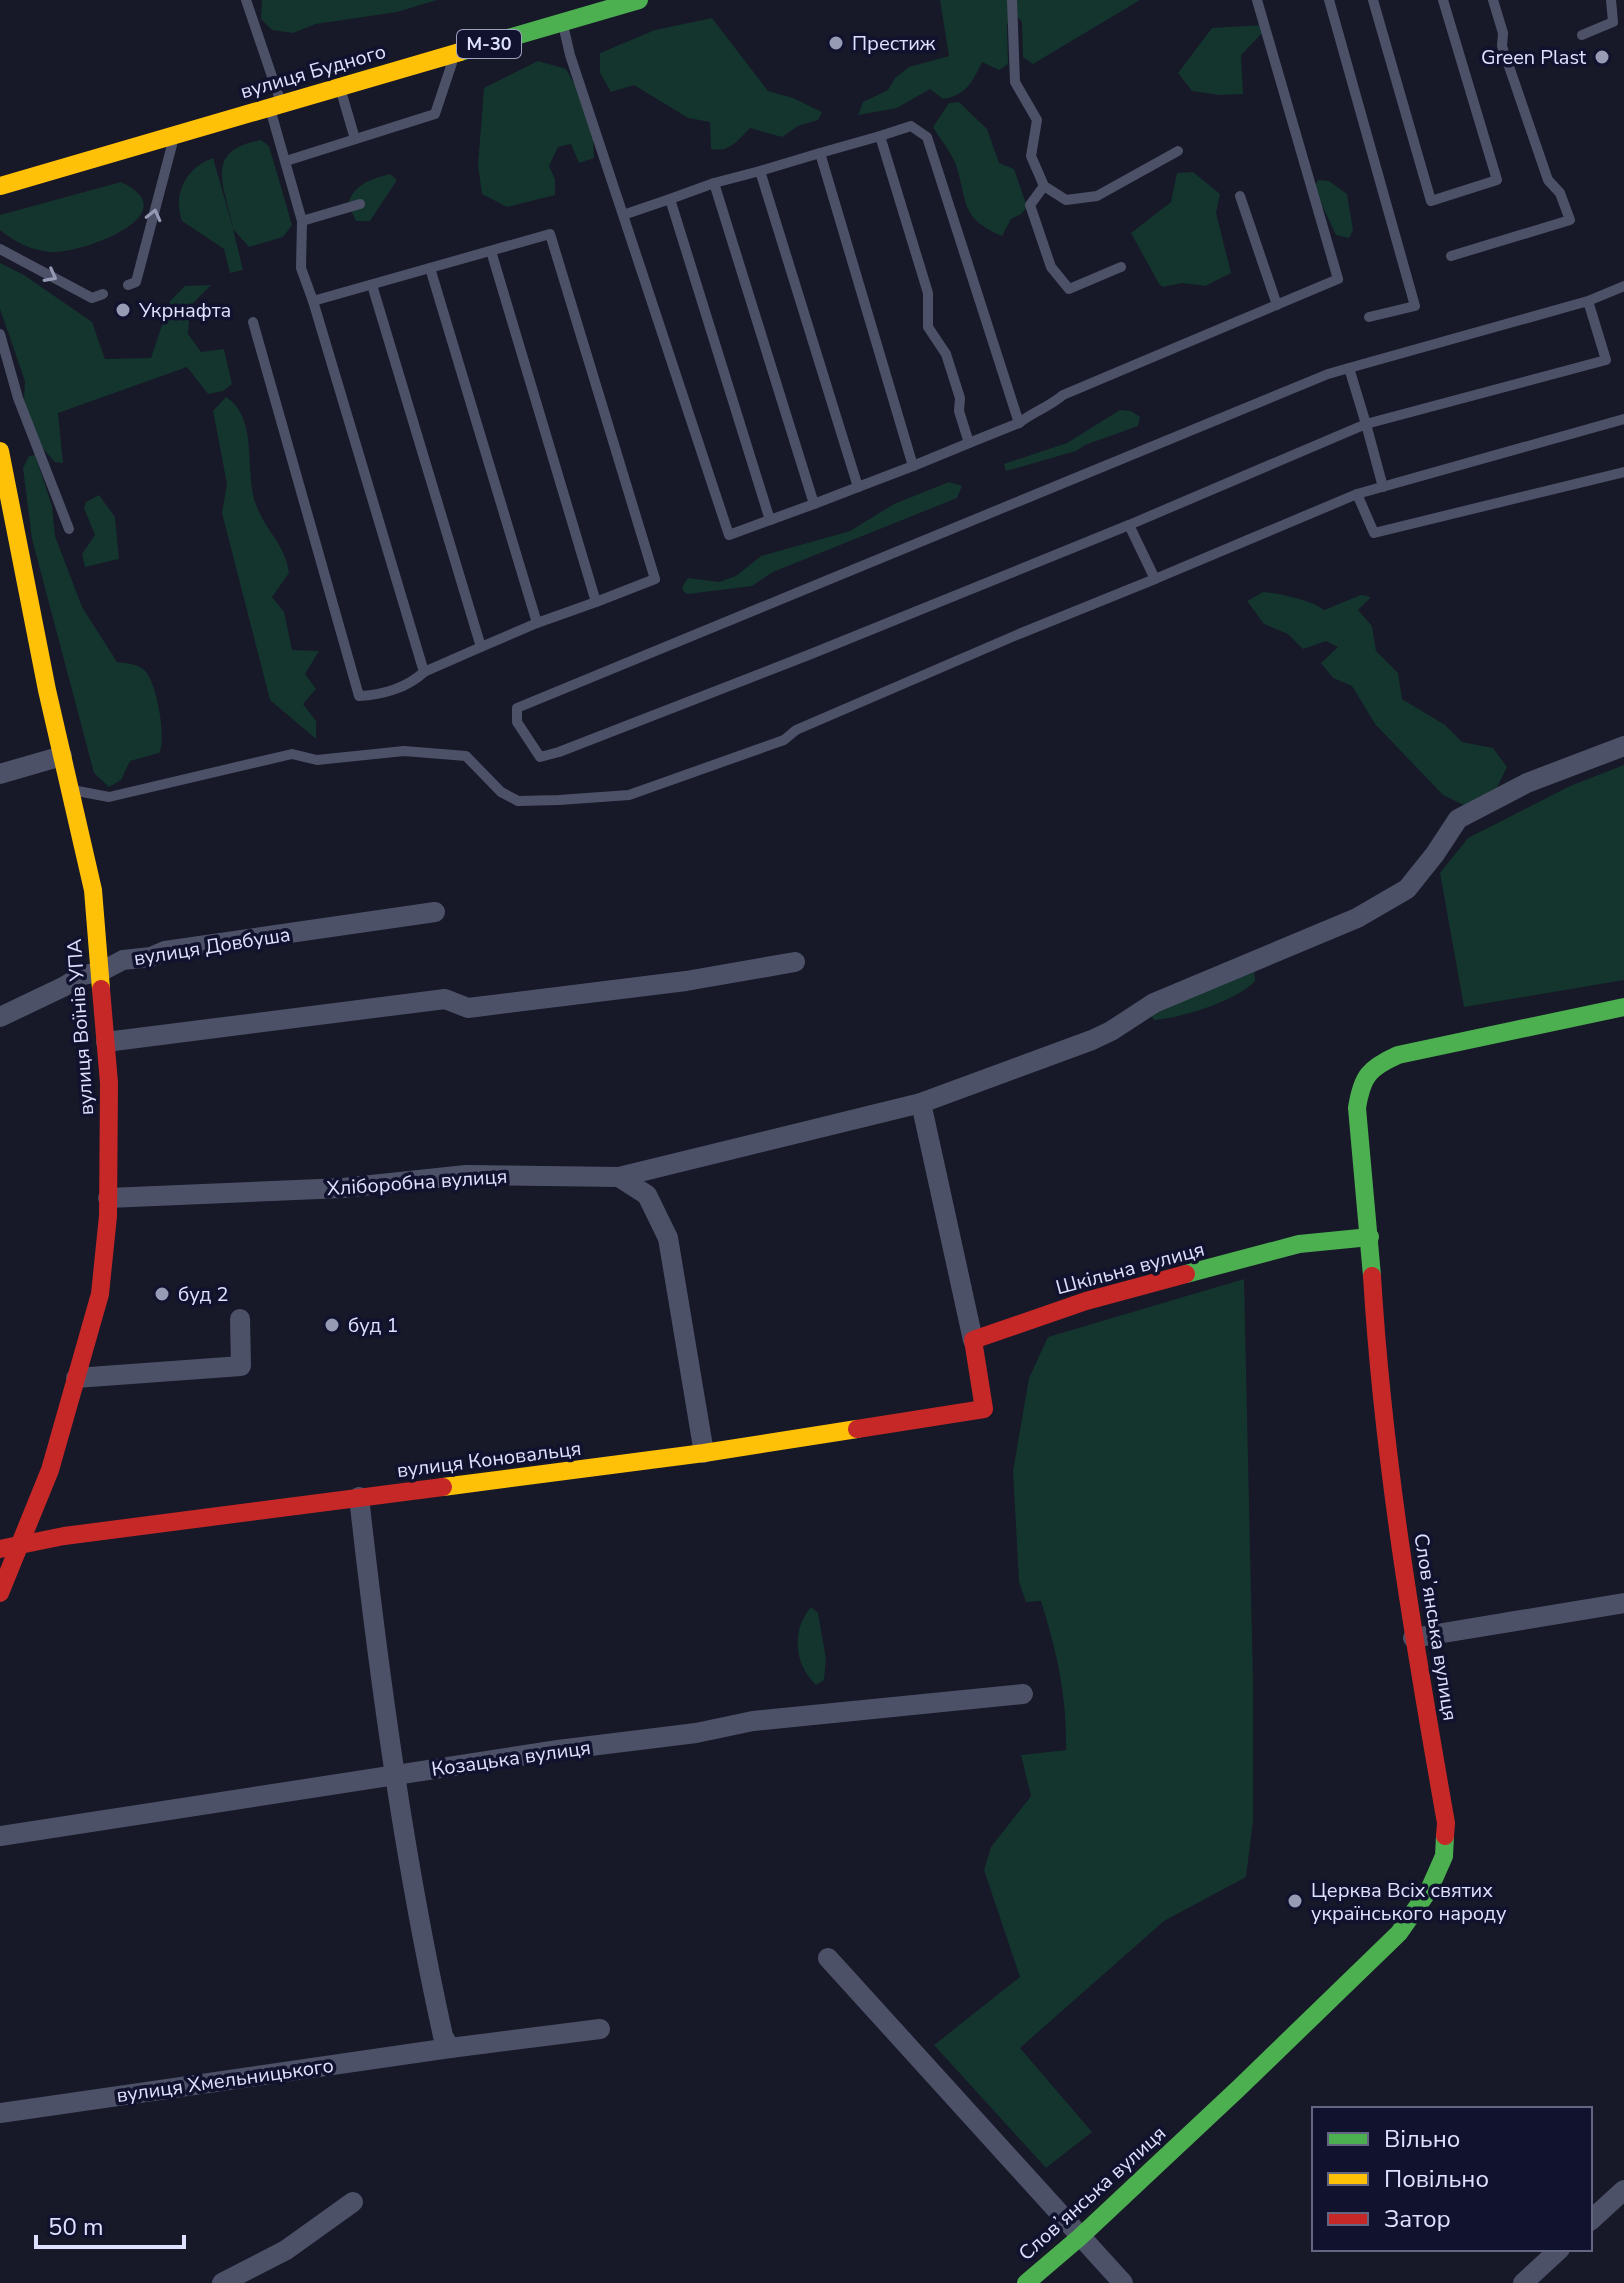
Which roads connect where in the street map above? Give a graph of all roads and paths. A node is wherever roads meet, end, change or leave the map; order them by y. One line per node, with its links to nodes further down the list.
1 (246, 0): 14 (lane)
2 (639, 0): 10 (main road, вулиця Будного / М-30)
3 (1012, 0): 24 (lane)
4 (1257, 0): 41 (lane)
5 (1329, 0): 42 (lane)
6 (1373, 0): 7 (lane)
7 (1443, 0)
8 (1493, 0): 32 (lane)
9 (1611, 0): 11 (lane)
10 (562, 22): 12 (main road, вулиця Будного / М-30); 28 (lane)
11 (1582, 35)
12 (455, 54): 13 (main road, вулиця Будного / М-30); 17 (lane)
13 (339, 87): 14 (main road, вулиця Будного / М-30); 17 (lane)
14 (275, 104): 15 (main road, вулиця Будного / М-30); 20 (lane)
15 (174, 134): 23 (main road, вулиця Будного / М-30); 35 (lane, one-way to 15)
16 (880, 136): 19 (lane); 47 (lane); 49 (lane)
17 (355, 139): 20 (lane)
18 (1178, 151): 24 (lane)
19 (820, 153): 21 (lane); 51 (lane)
20 (286, 161): 29 (lane)
21 (760, 171): 22 (lane); 53 (lane)
22 (714, 183): 26 (lane); 56 (lane)
23 (0, 186)
24 (1044, 186): 33 (lane)
25 (1240, 196): 41 (lane)
26 (670, 199): 28 (lane); 57 (lane)
27 (360, 204): 29 (lane)
28 (623, 215): 57 (lane)
29 (302, 221): 39 (lane)
30 (0, 249): 38 (lane, one-way to 38)
31 (491, 251): 34 (lane); 61 (lane); 61 (lane)
32 (1451, 256)
33 (1121, 267)
34 (430, 268): 36 (lane); 62 (lane)
35 (128, 285)
36 (372, 285): 39 (lane); 63 (lane)
37 (1624, 286): 40 (lane)
38 (103, 294)
39 (313, 301): 64 (lane)
40 (1588, 301): 45 (lane); 48 (lane)
41 (1277, 305): 47 (lane)
42 (1369, 317)
43 (253, 322): 64 (lane)
44 (0, 334): 59 (lane)
45 (1349, 368): 48 (lane); 58 (lane)
46 (1624, 419): 54 (lane)
47 (1019, 423): 49 (lane)
48 (1366, 424): 54 (lane); 58 (lane)
49 (969, 443): 51 (lane)
50 (0, 451): 66 (main road, вулиця Воїнів УПА)
51 (913, 466): 53 (lane)
52 (1624, 472): 55 (lane)
53 (858, 487): 56 (lane)
54 (1383, 487): 55 (lane)
55 (1357, 494): 60 (lane)
56 (814, 504): 57 (lane)
57 (770, 520)
58 (1129, 525): 60 (lane)
59 (69, 529)
60 (1155, 579): 68 (lane)
61 (596, 602): 62 (lane)
62 (537, 623): 63 (lane)
63 (481, 647): 64 (lane)
64 (424, 672)
65 (1624, 746): 75 (street, Хліборобна вулиця)
66 (62, 756): 67 (street); 68 (main road, вулиця Воїнів УПА)
67 (0, 774)
68 (70, 790): 71 (main road, вулиця Воїнів УПА)
69 (435, 912): 71 (street, вулиця Довбуша)
70 (795, 962): 74 (street)
71 (100, 972): 73 (street, вулиця Довбуша); 74 (main road, вулиця Воїнів УПА)
72 (1624, 1007): 78 (main road, Словʼянська вулиця)
73 (0, 1017)
74 (106, 1042): 77 (main road, вулиця Воїнів УПА)
75 (921, 1103): 76 (street, Хліборобна вулиця); 80 (street)
76 (619, 1177): 77 (street, Хліборобна вулиця); 82 (street)
77 (108, 1198): 81 (main road, вулиця Воїнів УПА)
78 (1370, 1237): 80 (main road, Шкільна вулиця); 88 (main road, Словʼянська вулиця)
79 (240, 1319): 81 (street)
80 (973, 1340): 82 (main road, вулиця Коновальця)
81 (76, 1378): 84 (main road, вулиця Воїнів УПА)
82 (704, 1453): 83 (main road, вулиця Коновальця)
83 (359, 1497): 84 (main road, вулиця Коновальця); 90 (street)
84 (21, 1544): 85 (main road, вулиця Коновальця); 86 (main road, вулиця Воїнів УПА)
85 (0, 1549)
86 (0, 1593)
87 (1624, 1603): 88 (street)
88 (1413, 1638): 99 (main road, Словʼянська вулиця)
89 (1023, 1694): 90 (street, Козацька вулиця)
90 (397, 1775): 91 (street, Козацька вулиця); 94 (street)
91 (0, 1836)
92 (828, 1958): 99 (street)
93 (600, 2029): 94 (street, вулиця Хмельницького)
94 (450, 2048): 95 (street, вулиця Хмельницького)
95 (0, 2113)
96 (1624, 2190): 98 (street)
97 (353, 2202): 101 (street)
98 (1592, 2219)
99 (1080, 2237): 102 (main road, Словʼянська вулиця); 103 (street)
100 (1558, 2251): 104 (street)
101 (222, 2283)
102 (1026, 2283)
103 (1123, 2283)
104 (1523, 2283)

